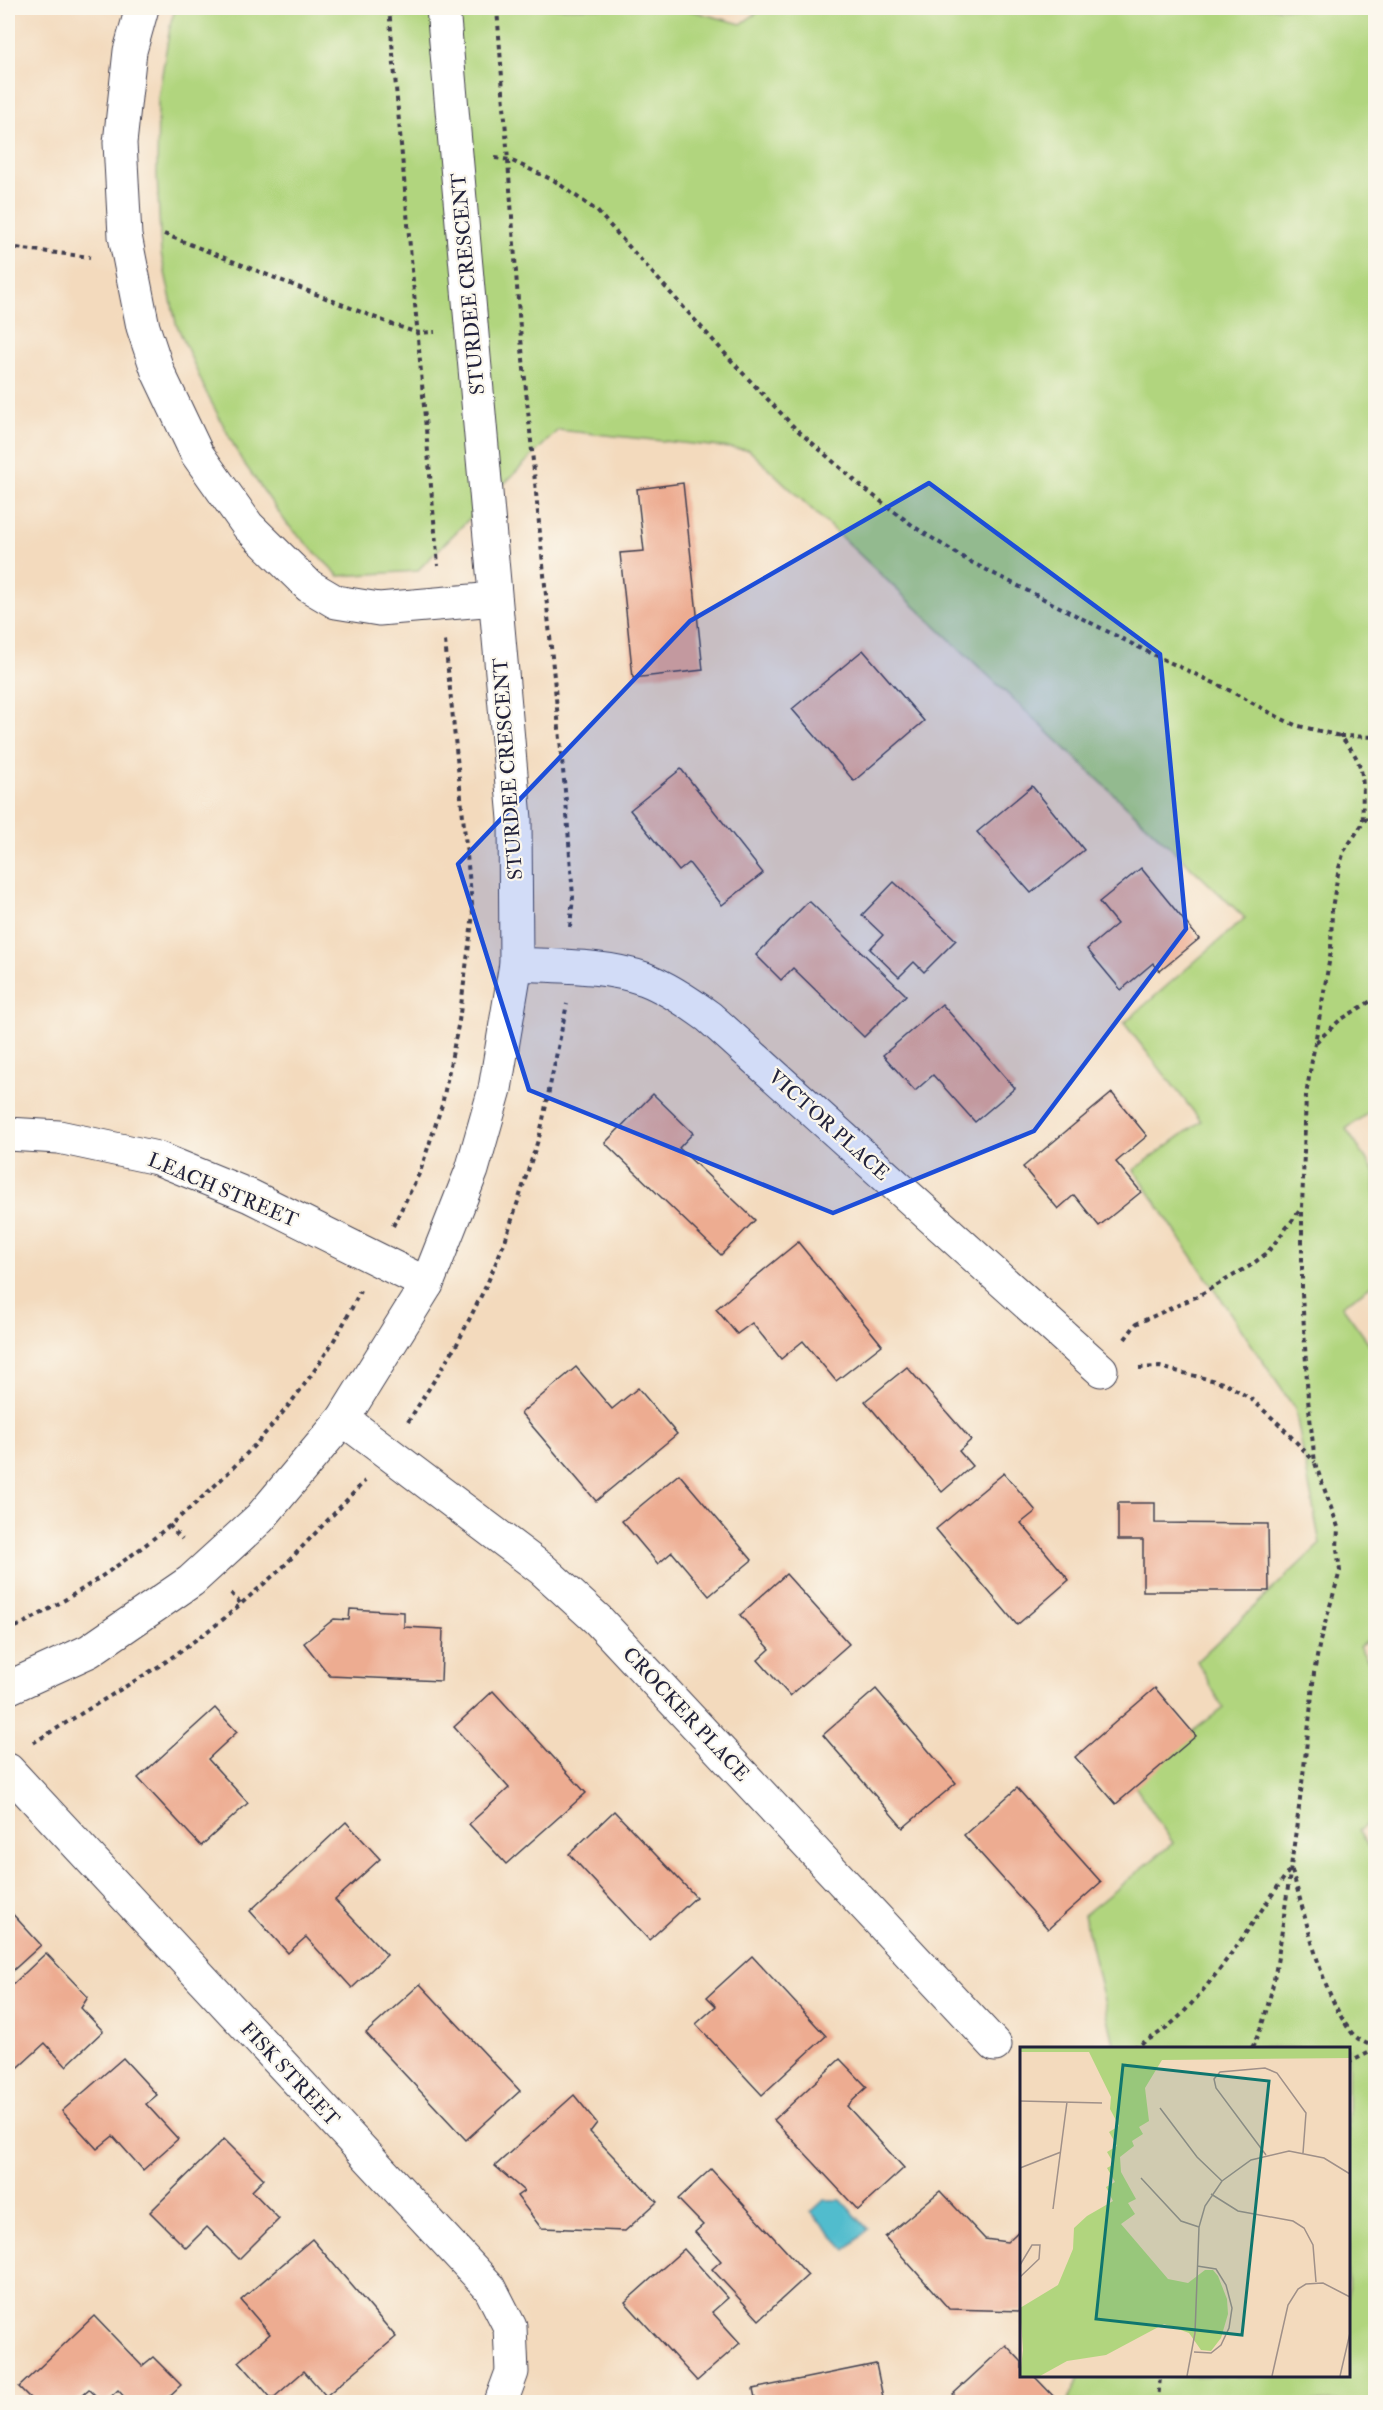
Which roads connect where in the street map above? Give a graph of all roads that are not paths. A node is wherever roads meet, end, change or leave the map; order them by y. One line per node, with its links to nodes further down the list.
1 (142, 8): 3 (street)
2 (443, 8): 3 (street, STURDEE CRESCENT)
3 (495, 599): 4 (street, STURDEE CRESCENT)
4 (516, 964): 6 (street, STURDEE CRESCENT); 7 (street, VICTOR PLACE)
5 (8, 1134): 6 (street, LEACH STREET)
6 (427, 1284): 8 (street, STURDEE CRESCENT)
7 (1101, 1370)
8 (343, 1419): 9 (street, STURDEE CRESCENT); 11 (street, CROCKER PLACE)
9 (8, 1688)
10 (8, 1770): 12 (street, FISK STREET)
11 (996, 2045)
12 (501, 2403)

